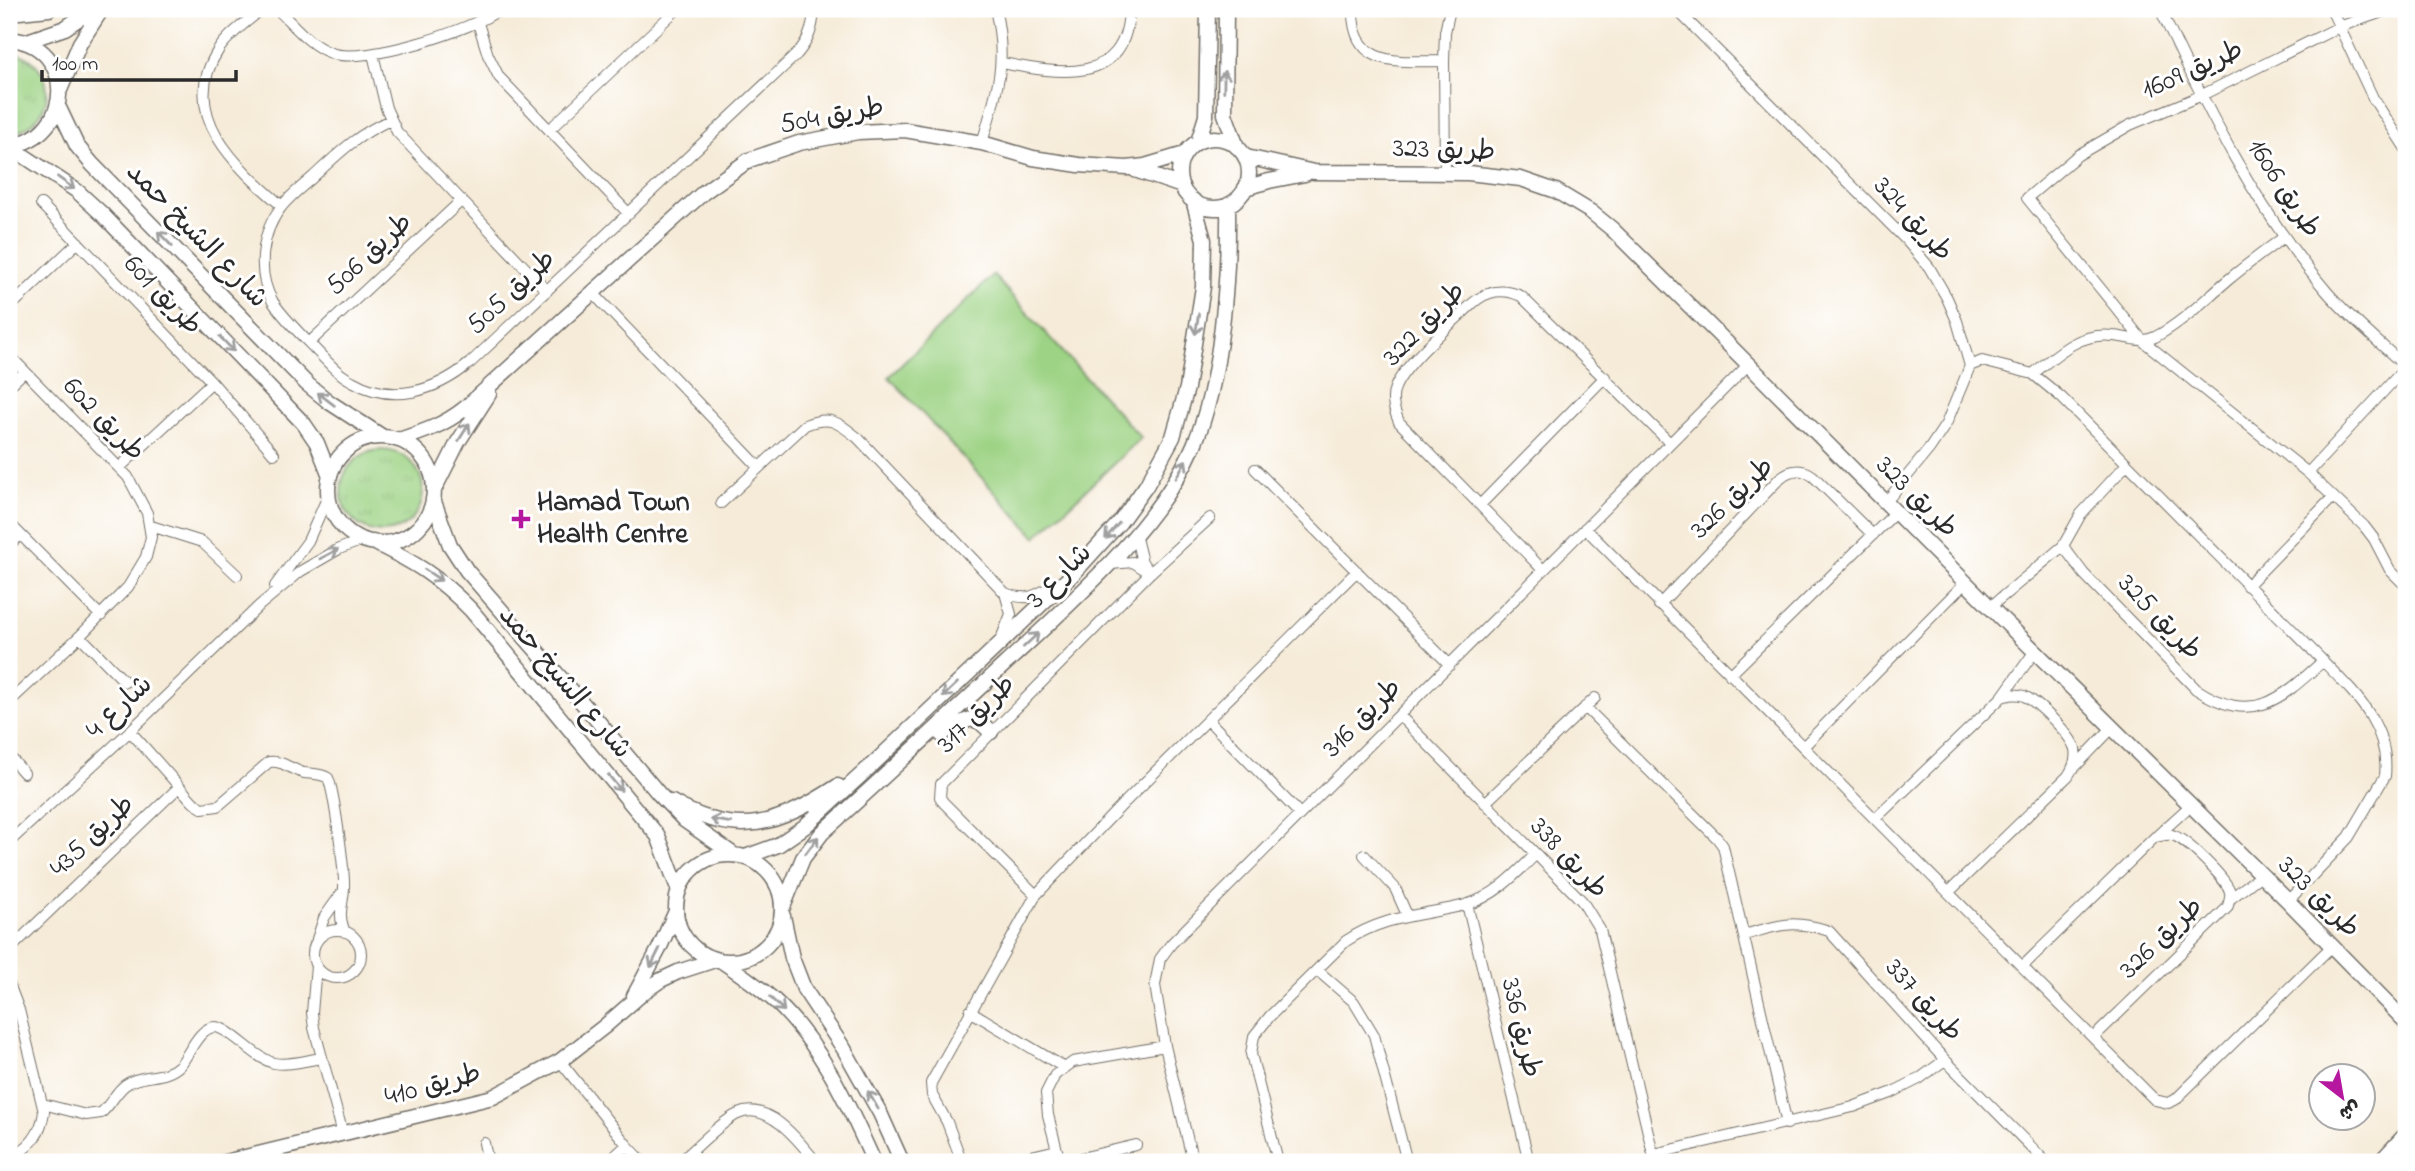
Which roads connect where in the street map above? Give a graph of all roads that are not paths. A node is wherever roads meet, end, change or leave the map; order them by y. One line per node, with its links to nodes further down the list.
1 (49, 9): 19 (street)
2 (93, 9): 23 (street)
3 (102, 9): 28 (street)
4 (262, 9): 46 (street)
5 (277, 9): 24 (street)
6 (500, 9): 20 (street)
7 (677, 9): 30 (street)
8 (814, 9): 47 (street, طريق 505)
9 (995, 9): 26 (street)
10 (1129, 9): 26 (street)
11 (1208, 9): 31 (street)
12 (1226, 9): 35 (street, one-way to 12)
13 (1353, 9): 25 (street)
14 (1450, 9): 25 (street)
15 (1675, 9): 57 (street, طريق 324)
16 (2160, 9): 27 (street, طريق 1606)
17 (2331, 9): 21 (street)
18 (2391, 9): 21 (street, طريق 1609)
19 (9, 13)
20 (478, 23): 24 (street); 30 (street)
21 (2339, 27): 27 (street, طريق 1609); 34 (street)
22 (9, 39): 23 (street)
23 (24, 42): 28 (street, شارع الشيخ حمد)
24 (373, 54): 29 (street)
25 (1444, 61): 39 (street)
26 (1002, 63): 32 (street)
27 (2200, 96): 48 (street, طريق 1606); 53 (street, طريق 1609)
28 (59, 99): 33 (street); 65 (street, شارع الشيخ حمد, one-way to 28)
29 (390, 120): 42 (street); 46 (street, طريق 505)
30 (549, 130): 47 (street)
31 (1198, 142): 35 (street); 36 (street)
32 (982, 143): 37 (street, طريق 504); 51 (street, طريق 504)
33 (9, 146): 74 (street, شارع الشيخ حمد, one-way to 74)
34 (2406, 149)
35 (1242, 152): 38 (street, طريق 323); 41 (street)
36 (1185, 154): 37 (street, طريق 504); 40 (street)
37 (1127, 168): 40 (street, طريق 504)
38 (1314, 172): 39 (street, طريق 323); 41 (street, طريق 323)
39 (1445, 173): 56 (street, طريق 323)
40 (1182, 186): 43 (street)
41 (1245, 188): 45 (street)
42 (462, 200): 50 (street); 54 (street, طريق 506)
43 (1193, 200): 45 (street); 94 (street, شارع 3, one-way to 94)
44 (41, 204): 49 (street, طريق 601)
45 (1228, 205): 85 (street, شارع 3, one-way to 45)
46 (282, 206): 54 (street, طريق 505)
47 (629, 214): 50 (street, طريق 505)
48 (2284, 237): 53 (street); 58 (street, طريق 1606)
49 (78, 242): 52 (street); 63 (street, طريق 601)
50 (547, 291): 54 (street, طريق 505)
51 (593, 293): 62 (street, طريق 504); 70 (street)
52 (9, 308)
53 (2143, 341): 60 (street); 73 (street)
54 (309, 343)
55 (9, 355): 59 (street, طريق 602)
56 (1748, 365): 67 (street, طريق 316); 80 (street, طريق 323)
57 (1970, 366): 60 (street); 80 (street)
58 (2406, 367): 73 (street)
59 (24, 372): 64 (street); 71 (street, طريق 602)
60 (2033, 374): 69 (street)
61 (1605, 377): 67 (street, طريق 322); 79 (street); 79 (street, طريق 322)
62 (500, 378): 66 (street, طريق 504); 75 (street, طريق 504, one-way to 62)
63 (212, 382): 68 (street, طريق 601); 71 (street)
64 (9, 386)
65 (383, 437): 66 (street); 74 (street)
66 (399, 440): 75 (street)
67 (1670, 443): 84 (street, طريق 316)
68 (274, 454)
69 (2126, 465): 90 (street); 98 (street)
70 (759, 467): 78 (street); 100 (street)
71 (119, 468): 83 (street, طريق 602)
72 (1255, 469): 92 (street)
73 (2308, 473): 77 (street)
74 (330, 476): 76 (street)
75 (434, 494): 88 (street); 128 (street, شارع الشيخ حمد)
76 (328, 496): 88 (street); 102 (street, شارع 4)
77 (2333, 497): 98 (street); 99 (street)
78 (721, 503)
79 (1480, 505): 93 (street, طريق 322)
80 (1891, 507): 87 (street); 97 (street, طريق 323)
81 (1210, 518): 95 (street, طريق 317)
82 (9, 523): 86 (street)
83 (151, 526): 96 (street); 104 (street)
84 (1585, 528): 93 (street, طريق 316); 101 (street)
85 (1135, 534): 91 (street, شارع 3); 95 (street)
86 (20, 535): 89 (street); 104 (street)
87 (1873, 536): 101 (street, طريق 326); 110 (street)
88 (368, 541): 102 (street, شارع 4, one-way to 88); 140 (street, شارع الشيخ حمد, one-way to 140)
89 (9, 545)
90 (2063, 546): 103 (street); 108 (street, طريق 325)
91 (1107, 565): 95 (street); 126 (street, شارع 3, one-way to 91)
92 (1357, 570): 109 (street); 117 (street)
93 (1543, 570): 109 (street, طريق 316)
94 (1073, 573): 100 (street); 106 (street, شارع 3)
95 (1150, 573): 120 (street, طريق 317)
96 (237, 575)
97 (1966, 582): 103 (street, طريق 323); 121 (street)
98 (2247, 586): 108 (street)
99 (2406, 586)
100 (1005, 593): 106 (street)
101 (1659, 605): 110 (street)
102 (260, 606): 119 (street, شارع 4)
103 (1990, 607): 107 (street, طريق 323)
104 (101, 616): 105 (street)
105 (80, 636): 111 (street); 114 (street)
106 (999, 644): 123 (street, شارع 3, one-way to 123)
107 (2035, 651): 112 (street); 118 (street, طريق 323)
108 (2323, 661): 144 (street)
109 (1450, 665): 116 (street, طريق 316)
110 (1730, 675): 121 (street)
111 (125, 682)
112 (2002, 697): 124 (street); 132 (street)
113 (1595, 698): 115 (street)
114 (9, 702)
115 (1585, 707): 129 (street); 150 (street)
116 (1399, 715): 129 (street, طريق 338); 131 (street, طريق 316)
117 (1208, 720): 131 (street); 142 (street)
118 (2112, 727): 124 (street); 130 (street, طريق 323)
119 (130, 731): 127 (street); 134 (street, شارع 4)
120 (991, 732): 126 (street); 142 (street, طريق 317)
121 (1803, 747): 132 (street)
122 (9, 756): 125 (street)
123 (872, 765): 128 (street, one-way to 128); 137 (street, شارع 3)
124 (2073, 769): 141 (street)
125 (24, 773)
126 (874, 786): 147 (street, شارع 3, one-way to 126)
127 (179, 787): 139 (street); 153 (street, طريق 435)
128 (659, 794): 137 (street, شارع الشيخ حمد)
129 (1485, 803): 136 (street, طريق 338)
130 (2191, 805): 133 (street); 138 (street, طريق 323)
131 (1300, 814): 165 (street, طريق 316)
132 (1875, 819): 141 (street)
133 (2155, 837): 143 (street, طريق 326); 156 (street)
134 (9, 842)
135 (1364, 855): 148 (street)
136 (1535, 855): 145 (street); 179 (street, طريق 338)
137 (739, 856): 140 (street); 147 (street)
138 (2261, 875): 143 (street); 144 (street, طريق 323)
139 (344, 891): 149 (street); 151 (street)
140 (679, 891): 146 (street)
141 (1950, 892): 156 (street)
142 (1036, 895): 162 (street)
143 (2230, 899): 164 (street, طريق 326)
144 (2288, 901): 152 (street, طريق 323)
145 (1467, 904): 148 (street); 194 (street, طريق 336)
146 (676, 911): 154 (street); 161 (street, طريق 410, one-way to 161)
147 (783, 911): 154 (street); 187 (street, one-way to 147)
148 (1407, 915): 157 (street)
149 (345, 932): 151 (street); 158 (street)
150 (1744, 935): 167 (street, طريق 337); 171 (street)
151 (317, 941): 155 (street)
152 (2332, 946): 163 (street, طريق 323); 164 (street)
153 (9, 950)
154 (719, 961): 161 (street, طريق 410); 186 (street, one-way to 186)
155 (316, 966): 158 (street); 160 (street)
156 (2022, 966): 164 (street)
157 (1317, 970): 192 (street); 193 (street)
158 (334, 978): 160 (street)
159 (9, 984): 170 (street)
160 (314, 997): 166 (street)
161 (630, 1003): 168 (street, طريق 410)
162 (970, 1012): 169 (street); 188 (street)
163 (2406, 1022)
164 (2094, 1037)
165 (1165, 1046): 169 (street); 191 (street, طريق 316)
166 (322, 1058): 170 (street); 172 (street)
167 (1945, 1060): 171 (street, طريق 338); 195 (street, طريق 337)
168 (560, 1061): 172 (street, طريق 410); 176 (street)
169 (1065, 1068): 177 (street)
170 (43, 1104): 178 (street)
171 (1787, 1124): 179 (street, طريق 338)
172 (343, 1134): 180 (street, طريق 410)
173 (2406, 1134): 196 (street)
174 (484, 1143): 181 (street)
175 (1136, 1144): 190 (street)
176 (627, 1145): 182 (street); 183 (street)
177 (1057, 1150): 189 (street); 190 (street)
178 (9, 1157)
179 (1654, 1158)
180 (225, 1162)
181 (488, 1162)
182 (608, 1162)
183 (643, 1162)
184 (680, 1162): 185 (street)
185 (816, 1162)
186 (874, 1162)
187 (902, 1162)
188 (962, 1162)
189 (1006, 1162)
190 (1062, 1162)
191 (1193, 1162)
192 (1278, 1162)
193 (1407, 1162)
194 (1529, 1162)
195 (2046, 1162)
196 (2380, 1162)

